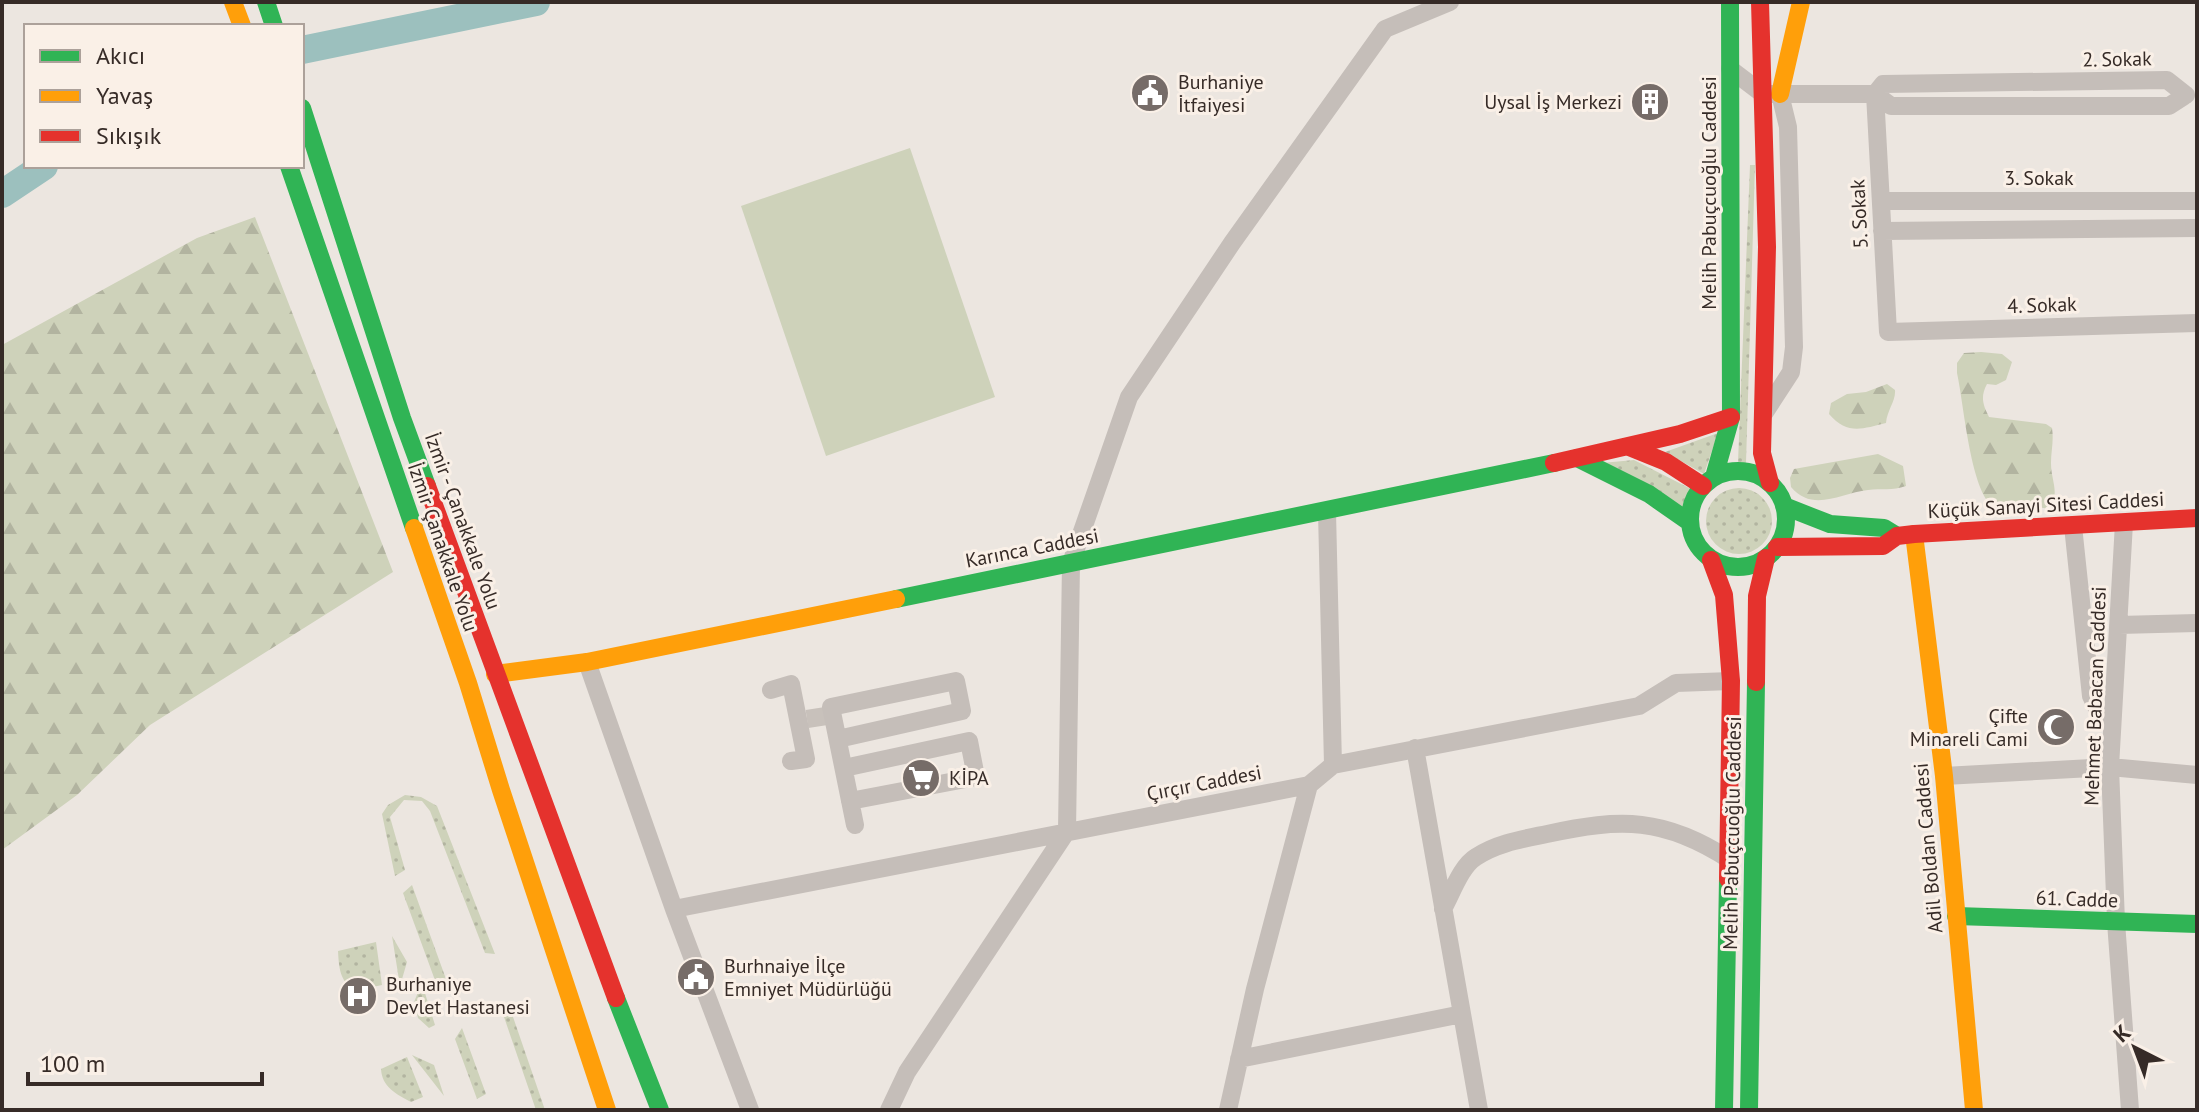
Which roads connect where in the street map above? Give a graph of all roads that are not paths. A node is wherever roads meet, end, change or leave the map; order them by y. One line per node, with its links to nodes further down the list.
1 (233, 2): 7 (main road)
2 (266, 2): 8 (main road)
3 (1450, 2): 36 (street)
4 (1730, 2): 9 (main road, Melih Pabuçcuoğlu Caddesi)
5 (1760, 2): 10 (main road)
6 (1801, 2): 10 (main road)
7 (241, 24)
8 (273, 24)
9 (1730, 69): 10 (street); 22 (main road, Melih Pabuçcuoğlu Caddesi)
10 (1772, 94): 11 (street); 21 (main road); 21 (street)
11 (1875, 94): 12 (street); 15 (street, 5. Sokak)
12 (2191, 95)
13 (304, 114): 40 (main road, İzmir - Çanakkale Yolu)
14 (290, 168): 66 (main road, İzmir Çanakkale Yolu)
15 (1881, 201): 16 (street, 3. Sokak); 18 (street, 5. Sokak)
16 (2197, 201)
17 (2197, 228): 18 (street)
18 (1882, 231): 20 (street, 5. Sokak)
19 (2197, 323): 20 (street, 4. Sokak)
20 (1888, 332)
21 (1763, 414): 26 (main road)
22 (1731, 417): 23 (main road, Karınca Caddesi); 25 (main road, Melih Pabuçcuoğlu Caddesi)
23 (1629, 447): 24 (main road, Karınca Caddesi); 25 (main road)
24 (1577, 458): 28 (main road, Karınca Caddesi); 30 (main road)
25 (1708, 482): 26 (main road); 30 (main road)
26 (1770, 483): 27 (main road)
27 (1784, 506): 33 (main road, Küçük Sanayi Sitesi Caddesi); 34 (main road)
28 (1327, 512): 36 (main road, Karınca Caddesi); 49 (street)
29 (2197, 518): 31 (main road, Küçük Sanayi Sitesi Caddesi)
30 (1689, 522): 35 (main road)
31 (2124, 523): 32 (main road, Küçük Sanayi Sitesi Caddesi); 38 (street, Mehmet Babacan Caddesi)
32 (2073, 526): 33 (main road, Küçük Sanayi Sitesi Caddesi); 44 (street)
33 (1906, 535): 34 (main road, Küçük Sanayi Sitesi Caddesi); 53 (main road, Adil Boldan Caddesi)
34 (1772, 552): 35 (main road); 73 (main road, Melih Pabuçcuoğlu Caddesi)
35 (1711, 560): 41 (main road, Melih Pabuçcuoğlu Caddesi)
36 (1071, 563): 39 (main road, Karınca Caddesi); 57 (street)
37 (2197, 623): 38 (street)
38 (2119, 625): 44 (street, Mehmet Babacan Caddesi)
39 (587, 662): 40 (main road, Karınca Caddesi); 59 (street)
40 (495, 674): 67 (main road, İzmir - Çanakkale Yolu)
41 (1731, 681): 47 (street, Çırçır Caddesi); 58 (main road, Melih Pabuçcuoğlu Caddesi)
42 (771, 690): 48 (street)
43 (962, 711): 45 (street); 45 (street); 46 (street)
44 (2112, 727): 50 (street, Mehmet Babacan Caddesi)
45 (838, 739): 51 (street)
46 (969, 741): 51 (street); 55 (street)
47 (1415, 748): 49 (street, Çırçır Caddesi); 60 (street)
48 (791, 761)
49 (1333, 765): 54 (street, Çırçır Caddesi)
50 (2110, 767): 52 (street); 53 (street); 62 (street, Mehmet Babacan Caddesi)
51 (844, 768): 55 (street)
52 (2197, 775)
53 (1944, 776): 61 (main road, Adil Boldan Caddesi)
54 (1309, 785): 57 (street, Çırçır Caddesi); 65 (street)
55 (850, 801): 56 (street)
56 (855, 825)
57 (1067, 831): 59 (street, Çırçır Caddesi); 69 (street)
58 (1730, 860): 60 (street); 72 (main road, Melih Pabuçcuoğlu Caddesi)
59 (674, 909): 68 (street)
60 (1443, 909): 64 (street)
61 (1956, 916): 62 (main road, 61. Cadde); 74 (main road, Adil Boldan Caddesi)
62 (2116, 922): 63 (main road, 61. Cadde); 75 (street, Mehmet Babacan Caddesi)
63 (2197, 924)
64 (1462, 1014): 65 (street); 71 (street)
65 (1239, 1059): 70 (street)
66 (607, 1110)
67 (660, 1110)
68 (750, 1110)
69 (889, 1110)
70 (1228, 1110)
71 (1479, 1110)
72 (1724, 1110)
73 (1749, 1110)
74 (1974, 1110)
75 (2130, 1110)

